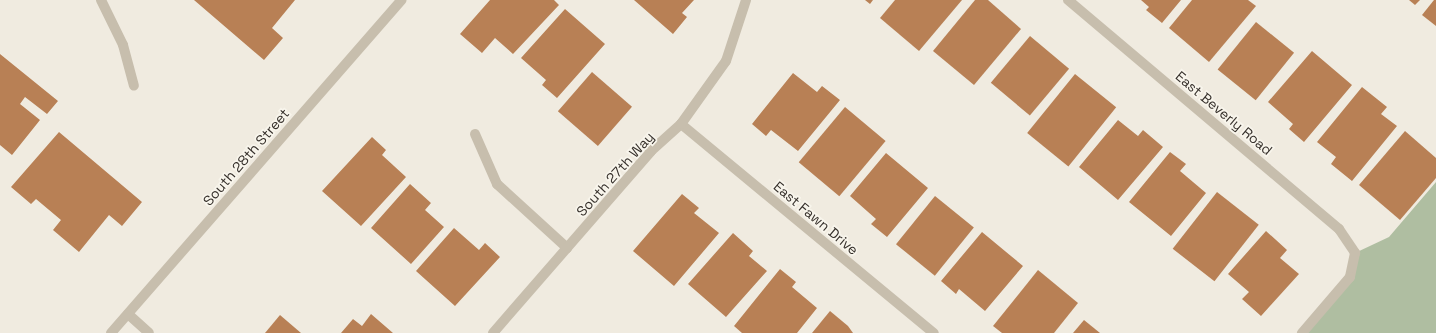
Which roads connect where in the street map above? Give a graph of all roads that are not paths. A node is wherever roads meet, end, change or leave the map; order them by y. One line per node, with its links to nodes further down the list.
1 (101, 0): 5 (street)
2 (401, 0): 9 (street, South 28th Street)
3 (746, 0): 6 (street, South 27th Way)
4 (1068, 0): 14 (street, East Beverly Road)
5 (134, 86)
6 (681, 124): 8 (street, South 27th Way); 13 (street, East Fawn Drive)
7 (475, 134): 8 (street)
8 (567, 248): 12 (street, South 27th Way)
9 (128, 314): 10 (street, South 28th Street); 11 (street)
10 (111, 333)
11 (149, 333)
12 (493, 333)
13 (934, 333)
14 (1302, 333)

